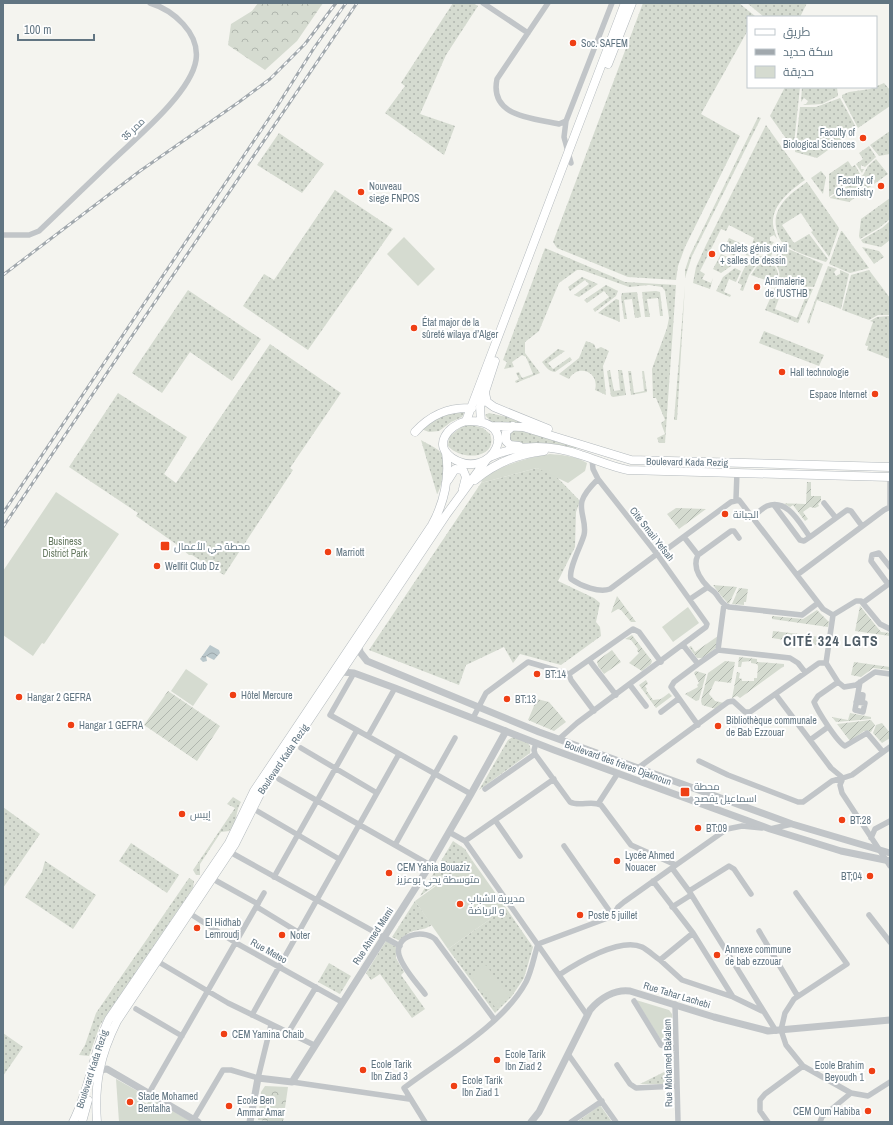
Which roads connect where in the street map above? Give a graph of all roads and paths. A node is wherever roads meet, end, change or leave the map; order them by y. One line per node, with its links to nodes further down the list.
1 (150, 3): 10 (street, ممر 35)
2 (483, 3): 7 (street)
3 (548, 3): 7 (street)
4 (612, 3): 8 (street)
5 (625, 3): 9 (main road)
6 (632, 3): 9 (main road)
7 (528, 33): 8 (street)
8 (566, 121): 9 (street)
9 (570, 159): 11 (main road)
10 (3, 236)
11 (506, 324): 12 (main road); 13 (main road)
12 (485, 393): 15 (main road); 19 (main road)
13 (472, 408): 14 (main road); 18 (main road)
14 (466, 421): 15 (main road, Boulevard Kada Rezig); 22 (main road, Boulevard Kada Rezig)
15 (481, 422): 16 (main road, Boulevard Kada Rezig)
16 (490, 426): 17 (main road, Boulevard Kada Rezig); 23 (main road, Boulevard Kada Rezig)
17 (514, 426): 19 (main road, Boulevard Kada Rezig); 20 (main road)
18 (415, 432)
19 (580, 443): 25 (main road, Boulevard Kada Rezig)
20 (528, 447): 21 (main road); 23 (main road)
21 (565, 451): 24 (main road, Boulevard Kada Rezig); 30 (main road)
22 (446, 453): 23 (main road); 29 (main road, Boulevard Kada Rezig)
23 (490, 457): 30 (main road, Boulevard Kada Rezig)
24 (592, 459): 26 (main road, Boulevard Kada Rezig); 28 (street, Cité Smail Yefsah)
25 (890, 468)
26 (737, 472): 27 (main road, Boulevard Kada Rezig); 32 (street)
27 (890, 477): 35 (street)
28 (598, 479): 42 (street, Cité Smail Yefsah); 42 (street)
29 (446, 484): 31 (main road); 128 (main road, Boulevard Kada Rezig)
30 (468, 486): 31 (main road, Boulevard Kada Rezig)
31 (461, 494): 55 (main road, Boulevard Kada Rezig)
32 (736, 499): 36 (street); 39 (street)
33 (824, 503): 37 (street)
34 (774, 505): 36 (street); 40 (street); 40 (street)
35 (890, 507): 38 (street)
36 (752, 517): 45 (street)
37 (836, 518): 38 (street); 40 (street)
38 (862, 526): 45 (street)
39 (684, 537): 42 (street); 43 (street)
40 (810, 537)
41 (739, 538): 43 (street)
42 (657, 554): 48 (street, Cité Smail Yefsah)
43 (698, 555): 47 (street)
44 (890, 567): 46 (street)
45 (797, 575): 50 (street)
46 (889, 583): 49 (street)
47 (708, 587): 48 (street); 51 (street)
48 (690, 599): 54 (street, Cité Smail Yefsah)
49 (864, 602): 52 (street); 53 (street)
50 (818, 603): 51 (street); 52 (street)
51 (724, 604): 56 (street)
52 (833, 615): 59 (street)
53 (890, 629)
54 (683, 645): 58 (street); 60 (street)
55 (359, 646): 61 (main road, Boulevard Kada Rezig); 75 (street, Boulevard des frères Djaknoun)
56 (718, 650): 60 (street); 62 (street)
57 (589, 660): 58 (street); 64 (street); 70 (street)
58 (661, 662): 68 (street)
59 (826, 663): 62 (street); 66 (street)
60 (698, 664): 72 (street)
61 (342, 672): 63 (street, Boulevard des frères Djaknoun); 107 (main road, Boulevard Kada Rezig)
62 (805, 672): 71 (street)
63 (354, 673): 69 (street, Boulevard des frères Djaknoun); 81 (street)
64 (570, 674): 75 (street); 76 (street)
65 (890, 674): 67 (street)
66 (838, 682): 67 (street); 80 (street)
67 (860, 682): 73 (street)
68 (630, 685): 70 (street); 74 (street)
69 (395, 688): 78 (street, Boulevard des frères Djaknoun); 84 (street)
70 (616, 695): 76 (street)
71 (776, 695): 79 (street); 87 (street)
72 (678, 699): 77 (street); 79 (street)
73 (858, 699): 73 (street)
74 (646, 706)
75 (478, 707): 78 (street); 83 (street, Boulevard des frères Djaknoun)
76 (594, 711): 86 (street)
77 (661, 712)
78 (473, 718): 82 (street, Boulevard des frères Djaknoun)
79 (698, 724): 96 (street)
80 (828, 727): 87 (street); 91 (street)
81 (357, 730): 84 (street); 95 (street)
82 (506, 731): 88 (street, Boulevard des frères Djaknoun); 104 (street, Rue Ahmed Mami)
83 (539, 732): 86 (street, Boulevard des frères Djaknoun); 88 (street)
84 (368, 736): 92 (street)
85 (454, 738): 98 (street)
86 (559, 739): 96 (street, Boulevard des frères Djaknoun)
87 (810, 740): 99 (street)
88 (536, 743): 93 (street); 97 (street, Boulevard des frères Djaknoun)
89 (890, 746): 91 (street)
90 (301, 748): 95 (street)
91 (884, 752): 99 (street)
92 (399, 754): 98 (street); 103 (street)
93 (535, 754): 100 (street); 102 (street)
94 (698, 761): 99 (street)
95 (336, 768): 103 (street); 105 (street)
96 (638, 768): 110 (street, Boulevard des frères Djaknoun)
97 (618, 773): 106 (street); 112 (street, Boulevard des frères Djaknoun)
98 (435, 774): 104 (street); 117 (street)
99 (843, 778): 115 (street)
100 (554, 779): 106 (street); 108 (street)
101 (279, 780): 105 (street)
102 (485, 789)
103 (377, 793): 111 (street)
104 (472, 794): 113 (street, Rue Ahmed Mami)
105 (317, 801): 111 (street); 114 (street)
106 (598, 804): 126 (street)
107 (252, 808): 114 (street); 120 (main road, Boulevard Kada Rezig)
108 (495, 820): 116 (street); 122 (street)
109 (890, 821): 115 (street)
110 (792, 824): 112 (street); 119 (street, Boulevard des frères Djaknoun)
111 (359, 825): 117 (street); 123 (street)
112 (770, 829): 124 (street, Boulevard des frères Djaknoun); 126 (street)
113 (449, 832): 116 (street); 125 (street, Rue Ahmed Mami)
114 (298, 835): 123 (street); 127 (street)
115 (871, 838): 119 (street)
116 (464, 841): 146 (street)
117 (395, 845): 125 (street)
118 (564, 846): 139 (street)
119 (879, 851): 121 (street, Boulevard des frères Djaknoun); 124 (street)
120 (230, 852): 127 (street); 128 (main road, Boulevard Kada Rezig)
121 (890, 853)
122 (520, 856)
123 (339, 859): 134 (street)
124 (889, 863)
125 (430, 865): 143 (street, Rue Ahmed Mami)
126 (674, 866): 129 (street); 130 (street)
127 (274, 877): 134 (street)
128 (209, 878): 135 (street); 137 (main road, Boulevard Kada Rezig); 185 (main road, Boulevard Kada Rezig)
129 (653, 881): 136 (street); 139 (street)
130 (690, 893): 133 (street); 136 (street); 161 (street)
131 (796, 893): 155 (street)
132 (264, 894): 135 (street)
133 (751, 894)
134 (317, 900): 141 (street); 143 (street)
135 (257, 905): 141 (street); 145 (street)
136 (672, 907): 142 (street)
137 (189, 913): 145 (street, Rue Meteo); 149 (main road, Boulevard Kada Rezig)
138 (869, 915): 144 (street)
139 (613, 916): 146 (street)
140 (759, 931): 155 (street)
141 (298, 932): 150 (street)
142 (693, 933): 148 (street); 156 (street)
143 (385, 936): 147 (street); 158 (street, Rue Ahmed Mami)
144 (890, 942)
145 (236, 943): 150 (street, Rue Meteo); 153 (street)
146 (538, 944): 151 (street); 164 (street)
147 (400, 946): 154 (street); 164 (street)
148 (660, 960): 151 (street); 156 (street)
149 (157, 961): 153 (street); 175 (main road, Boulevard Kada Rezig)
150 (280, 967): 152 (street, Rue Meteo); 163 (street)
151 (559, 975): 162 (street)
152 (316, 987): 158 (street, Rue Meteo); 168 (street)
153 (208, 991): 163 (street); 169 (street)
154 (426, 994)
155 (798, 996): 167 (street)
156 (733, 998): 161 (street)
157 (634, 1001): 171 (street)
158 (342, 1002): 170 (street, Rue Ahmed Mami)
159 (675, 1004): 162 (street, Rue Tahar Lachebi); 167 (street, Rue Tahar Lachebi); 171 (street, Rue Mohamed Bakalem)
160 (136, 1009): 169 (street)
161 (762, 1011): 167 (street)
162 (585, 1012): 172 (street, Rue Tahar Lachebi)
163 (252, 1015): 166 (street)
164 (494, 1019): 182 (street)
165 (890, 1020): 167 (street, Rue Tahar Lachebi)
166 (271, 1025): 168 (street); 176 (street)
167 (778, 1030): 174 (street)
168 (288, 1033): 170 (street)
169 (182, 1036): 180 (street)
170 (314, 1045): 177 (street, Rue Ahmed Mami)
171 (676, 1049): 179 (street, Rue Mohamed Bakalem)
172 (568, 1054): 183 (street); 190 (street, Rue Tahar Lachebi)
173 (617, 1066): 179 (street)
174 (803, 1066): 181 (street); 194 (street)
175 (98, 1074): 180 (street); 186 (main road, Boulevard Kada Rezig); 187 (main road)
176 (258, 1078): 177 (street); 184 (street); 188 (street)
177 (292, 1082): 182 (street)
178 (890, 1082): 181 (street)
179 (677, 1086): 193 (street, Rue Mohamed Bakalem)
180 (149, 1093): 184 (street)
181 (851, 1093): 195 (street)
182 (409, 1099): 189 (street)
183 (602, 1101): 191 (street); 192 (street)
184 (196, 1121)
185 (73, 1122)
186 (82, 1122)
187 (97, 1122)
188 (250, 1122)
189 (425, 1122)
190 (531, 1122)
191 (571, 1122)
192 (616, 1122)
193 (678, 1122)
194 (768, 1122)
195 (820, 1122)

